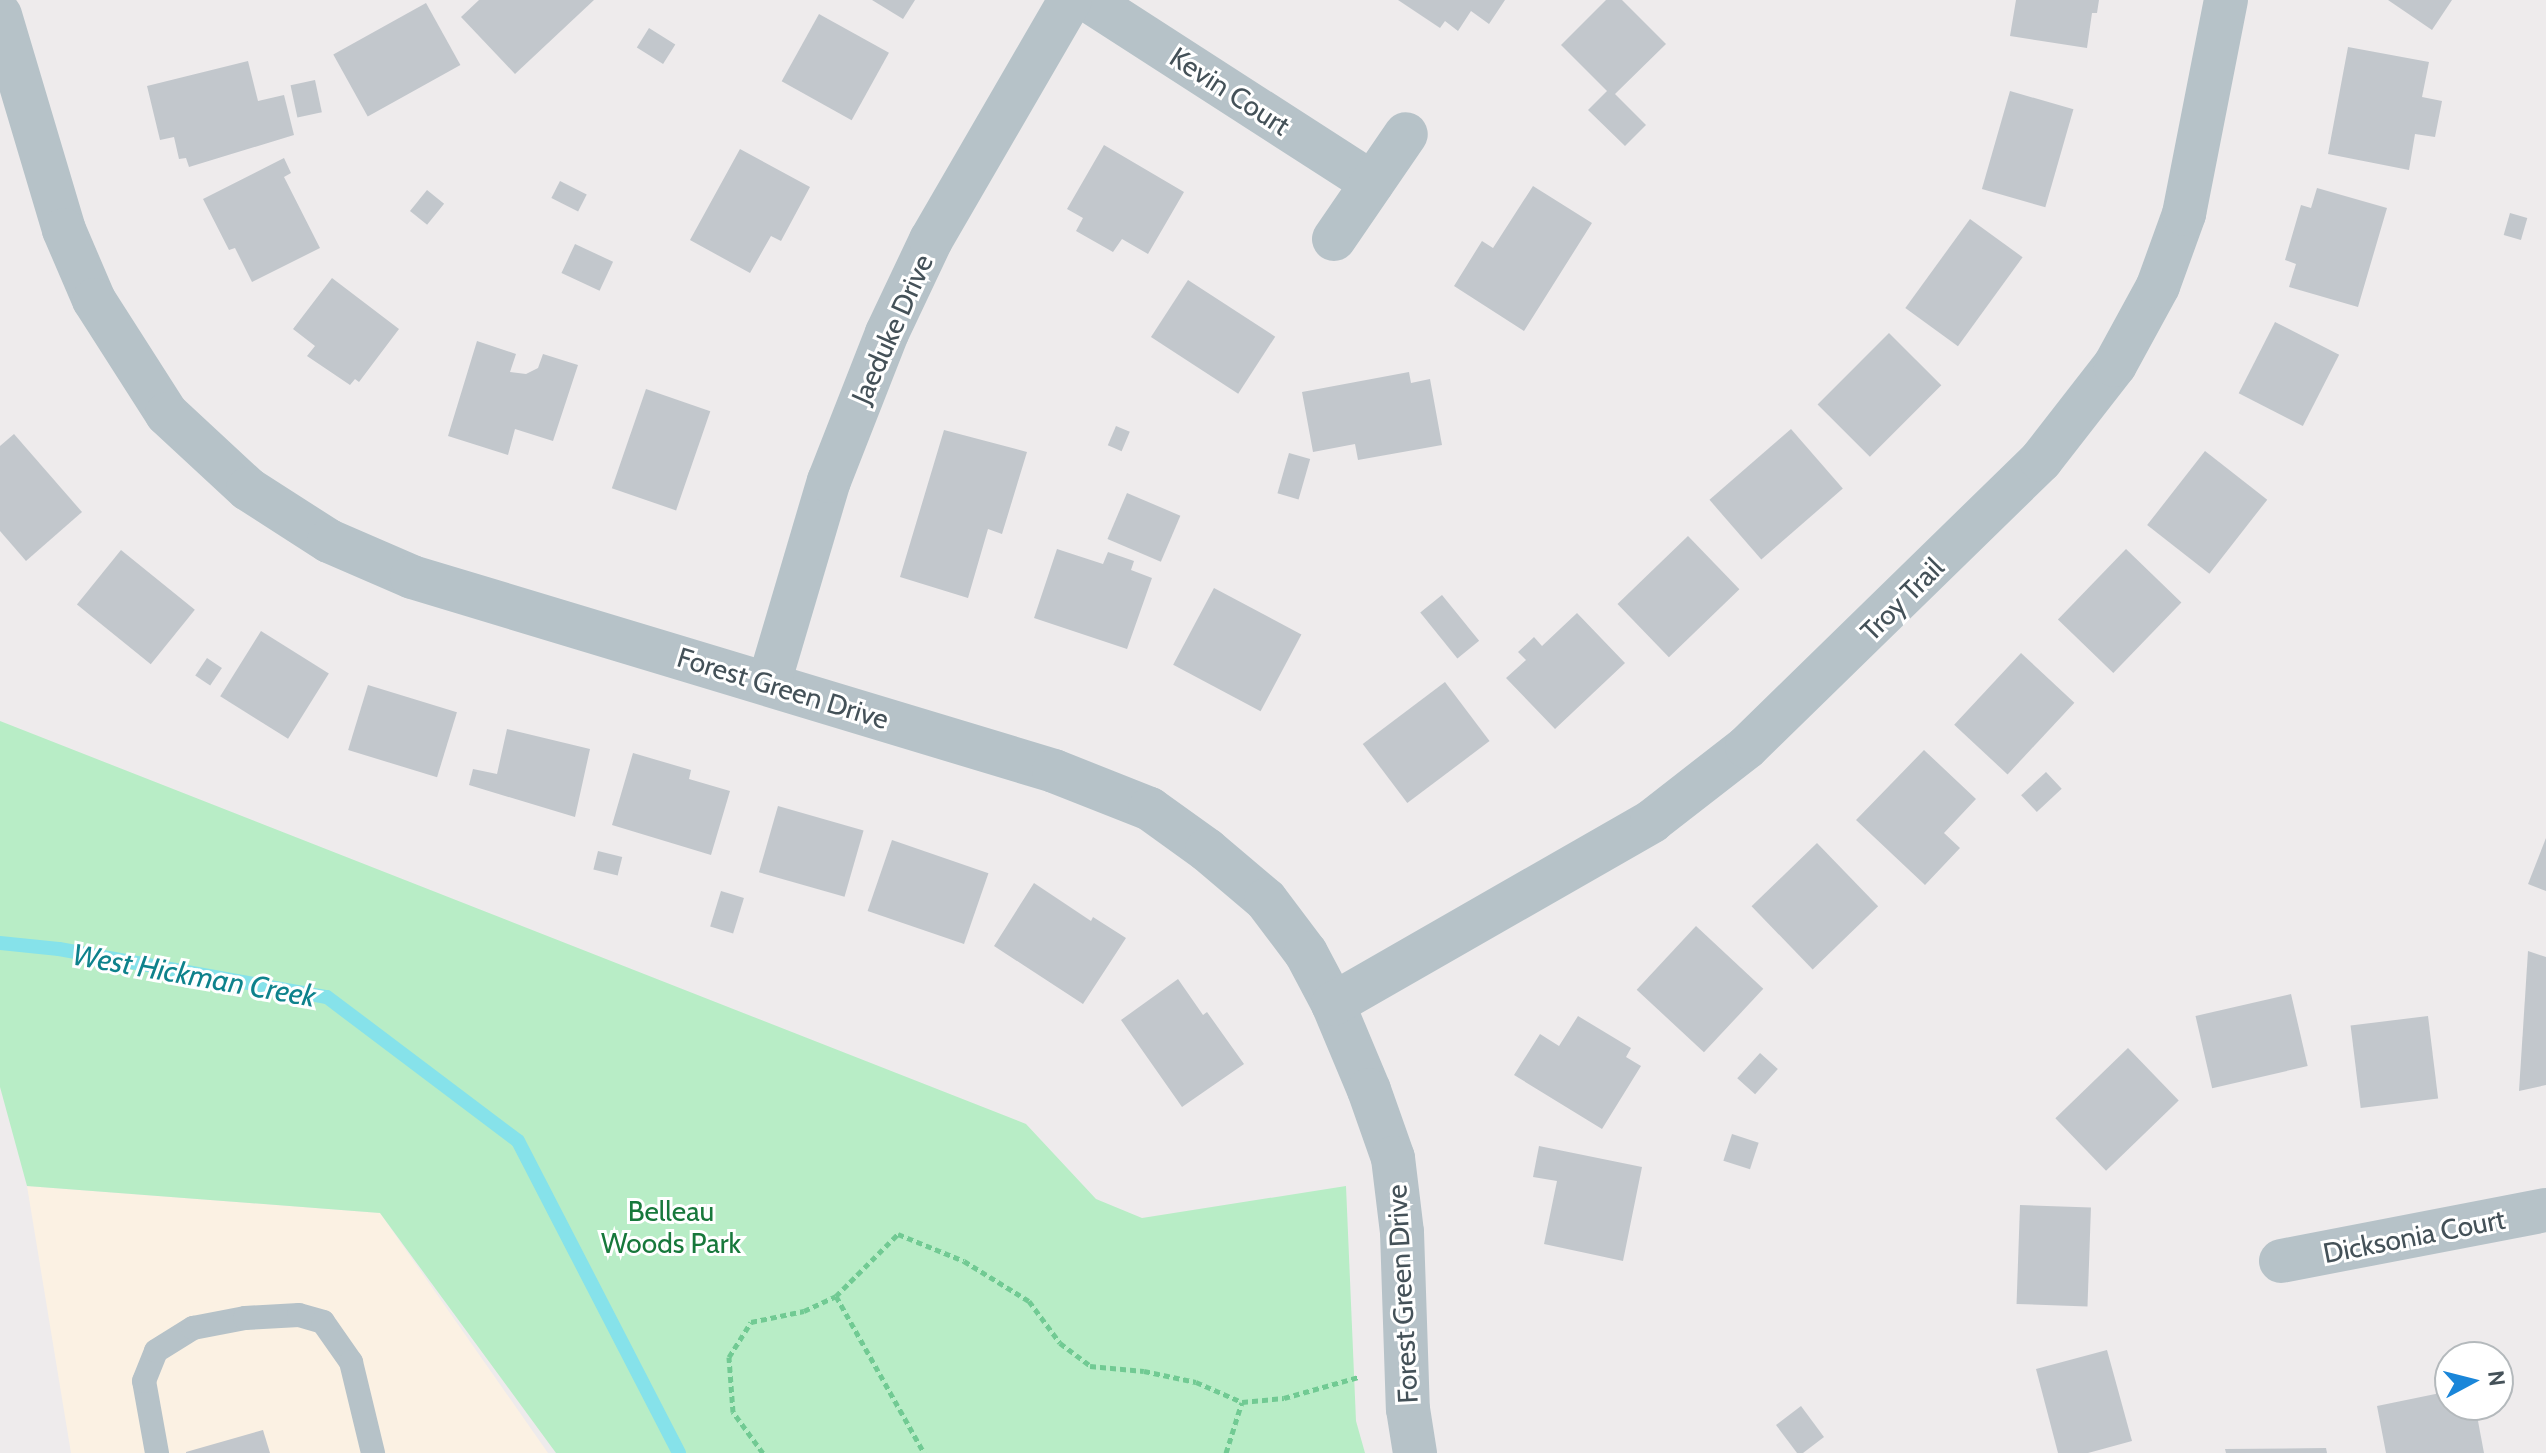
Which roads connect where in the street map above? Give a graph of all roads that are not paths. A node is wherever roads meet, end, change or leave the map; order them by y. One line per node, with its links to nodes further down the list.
1 (1070, 0): 8 (street, Jaeduke Drive)
2 (1088, 0): 6 (street, Kevin Court)
3 (2226, 0): 9 (street, Troy Trail)
4 (0, 15): 8 (street, Forest Green Drive)
5 (1406, 134): 6 (street)
6 (1372, 183): 7 (street)
7 (1334, 239)
8 (769, 683): 9 (street, Forest Green Drive)
9 (1333, 1004): 14 (street, Forest Green Drive)
10 (2546, 1210): 11 (street, Dicksonia Court)
11 (2281, 1261)
12 (157, 1453): 13 (lane)
13 (373, 1453)
14 (1415, 1453)

